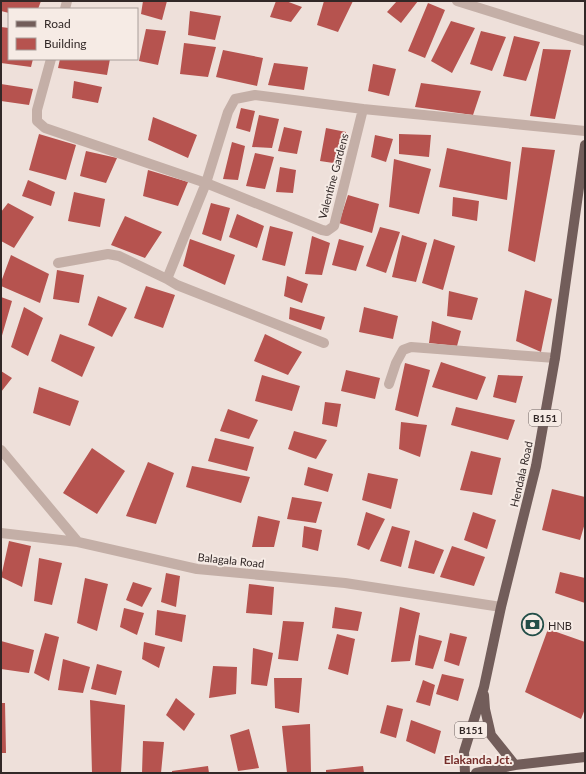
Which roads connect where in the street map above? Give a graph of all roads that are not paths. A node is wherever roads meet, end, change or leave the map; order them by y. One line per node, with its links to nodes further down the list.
1 (457, 1): 2 (street)
2 (585, 41)
3 (51, 60): 7 (street, Valentine Gardens)
4 (363, 110): 5 (street); 7 (street); 7 (street, Valentine Gardens)
5 (585, 131)
6 (585, 145): 11 (main road, Hendala Road / B151)
7 (206, 183): 9 (street)
8 (58, 263): 9 (street)
9 (167, 279): 10 (street)
10 (324, 343)
11 (555, 358): 12 (street); 16 (main road, Hendala Road / B151)
12 (389, 384)
13 (1, 450): 15 (street)
14 (1, 532): 15 (street, Balagala Road)
15 (78, 542): 16 (street, Balagala Road)
16 (501, 607): 17 (main road, Hendala Road / B151)
17 (484, 687): 19 (main road, Hendala Road / B151); 20 (main road, Hendala Road / B151)
18 (585, 757): 19 (main road)
19 (515, 765): 21 (main road)
20 (465, 773)
21 (476, 773)

